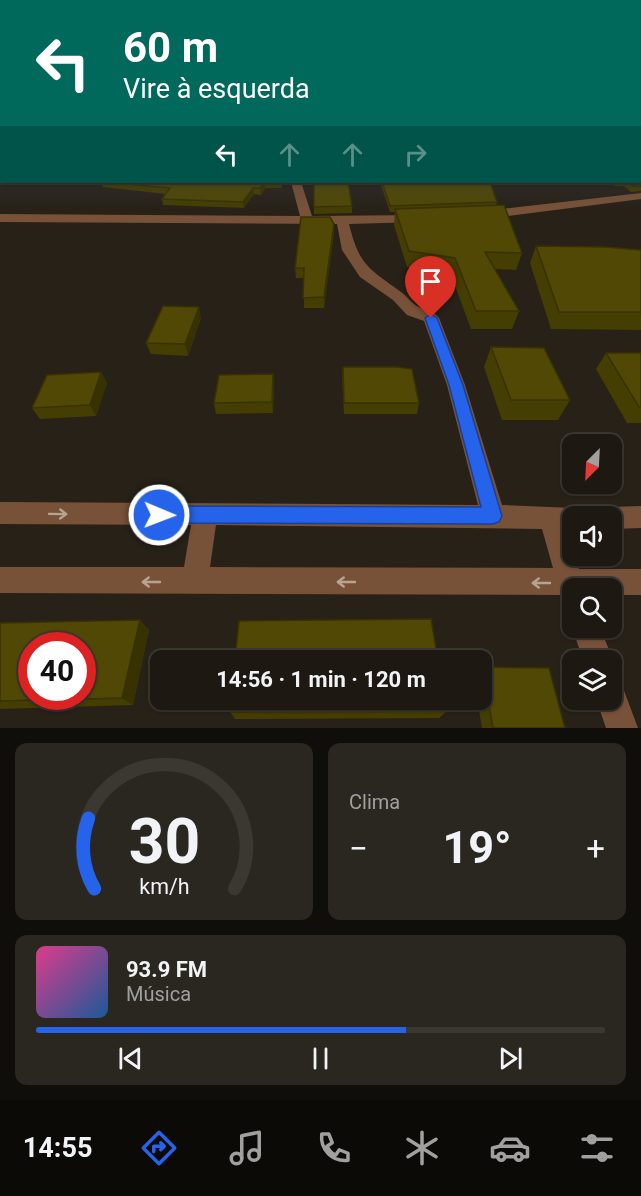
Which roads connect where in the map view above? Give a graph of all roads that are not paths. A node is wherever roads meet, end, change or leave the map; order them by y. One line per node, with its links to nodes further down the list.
1 (296, 183): 6 (street)
2 (641, 196): 3 (street)
3 (474, 216)
4 (0, 218): 6 (street)
5 (432, 218): 7 (street)
6 (307, 220): 7 (street)
7 (342, 220): 10 (street)
8 (0, 513): 9 (street, one-way to 9)
9 (205, 516): 10 (street); 15 (street)
10 (493, 516): 13 (street)
11 (641, 517): 12 (street)
12 (622, 518)
13 (562, 519)
14 (0, 580): 15 (street, one-way to 14)
15 (195, 582): 18 (street, one-way to 15)
16 (641, 582): 17 (street)
17 (622, 583)
18 (562, 586)
19 (616, 710): 20 (street)
20 (622, 728)

